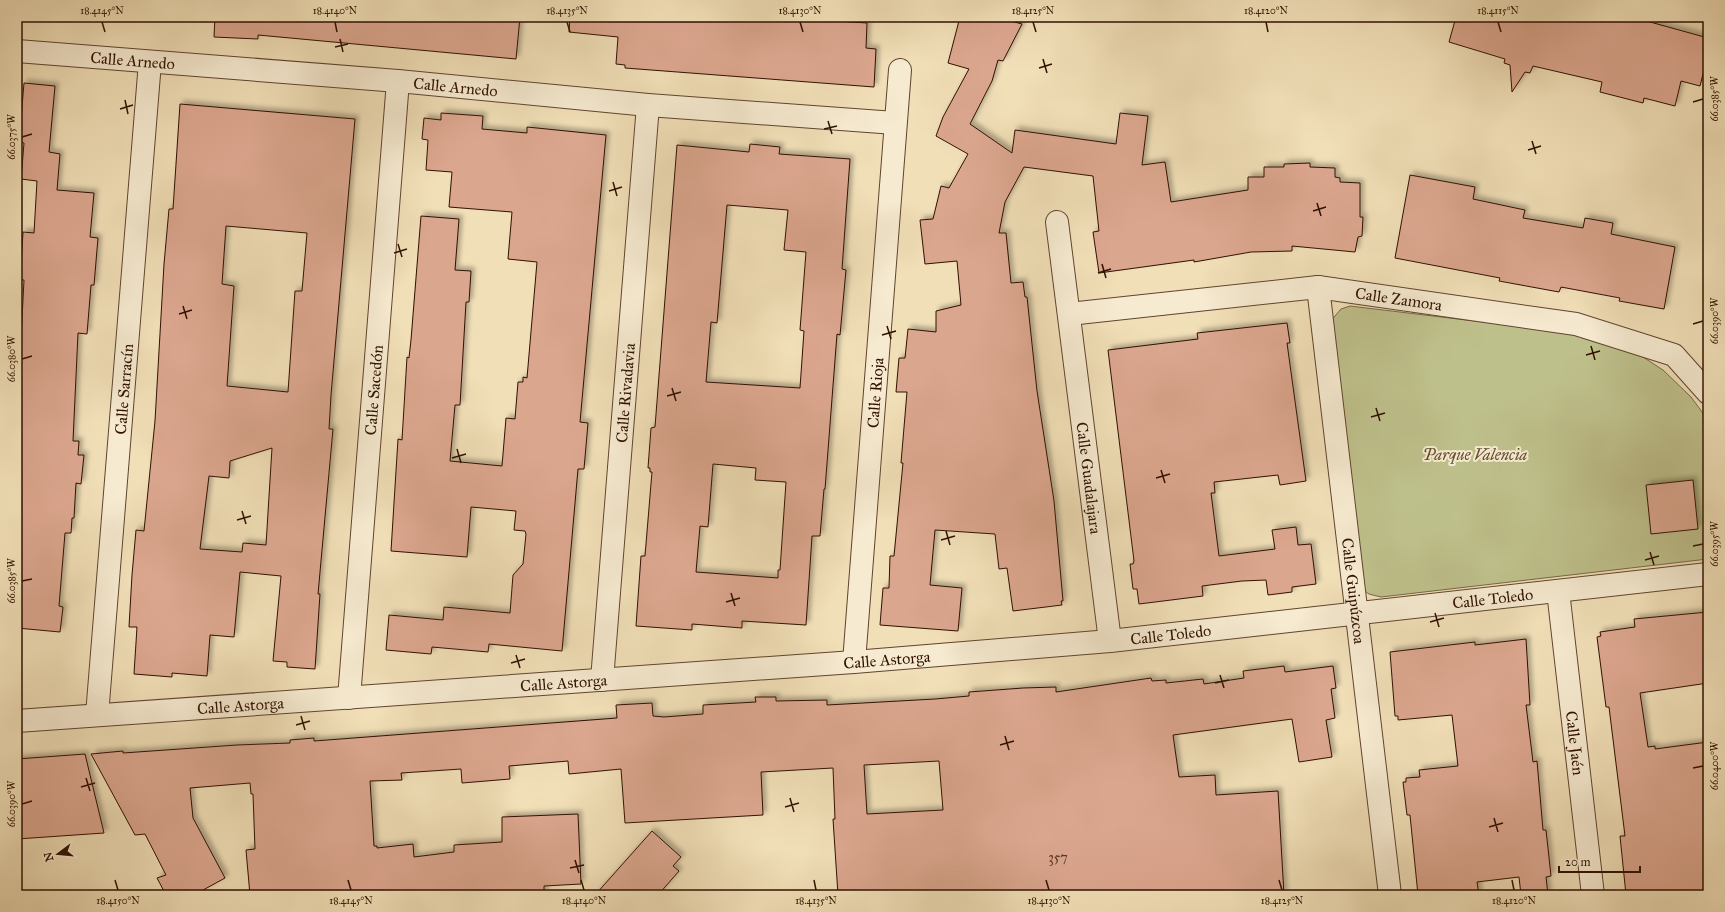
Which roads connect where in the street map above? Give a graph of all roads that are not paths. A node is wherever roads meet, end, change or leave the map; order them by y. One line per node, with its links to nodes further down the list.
1 (17, 51): 2 (street, Calle Arnedo)
2 (150, 62): 4 (street, Calle Arnedo); 18 (street, Calle Sarracín)
3 (900, 70): 6 (street, Calle Rioja)
4 (398, 81): 5 (street, Calle Arnedo); 17 (street, Calle Sacedón)
5 (648, 105): 6 (street, Calle Arnedo); 16 (street, Calle Rivadavia)
6 (895, 123): 15 (street, Calle Rioja)
7 (1057, 222): 9 (street, Calle Guadalajara)
8 (1318, 287): 9 (street, Calle Zamora); 10 (street, Calle Zamora); 13 (street, Calle Guipúzcoa)
9 (1069, 314): 14 (street, Calle Guadalajara)
10 (1708, 393)
11 (1708, 574): 12 (street, Calle Toledo)
12 (1558, 592): 13 (street, Calle Toledo); 21 (street, Calle Jaén)
13 (1358, 615): 14 (street, Calle Toledo); 20 (street, Calle Guipúzcoa)
14 (1110, 641): 15 (street, Calle Astorga)
15 (854, 662): 16 (street, Calle Astorga)
16 (602, 680): 17 (street, Calle Astorga)
17 (349, 698): 18 (street, Calle Astorga)
18 (97, 715): 19 (street, Calle Astorga)
19 (17, 721)
20 (1390, 895)
21 (1592, 895)

